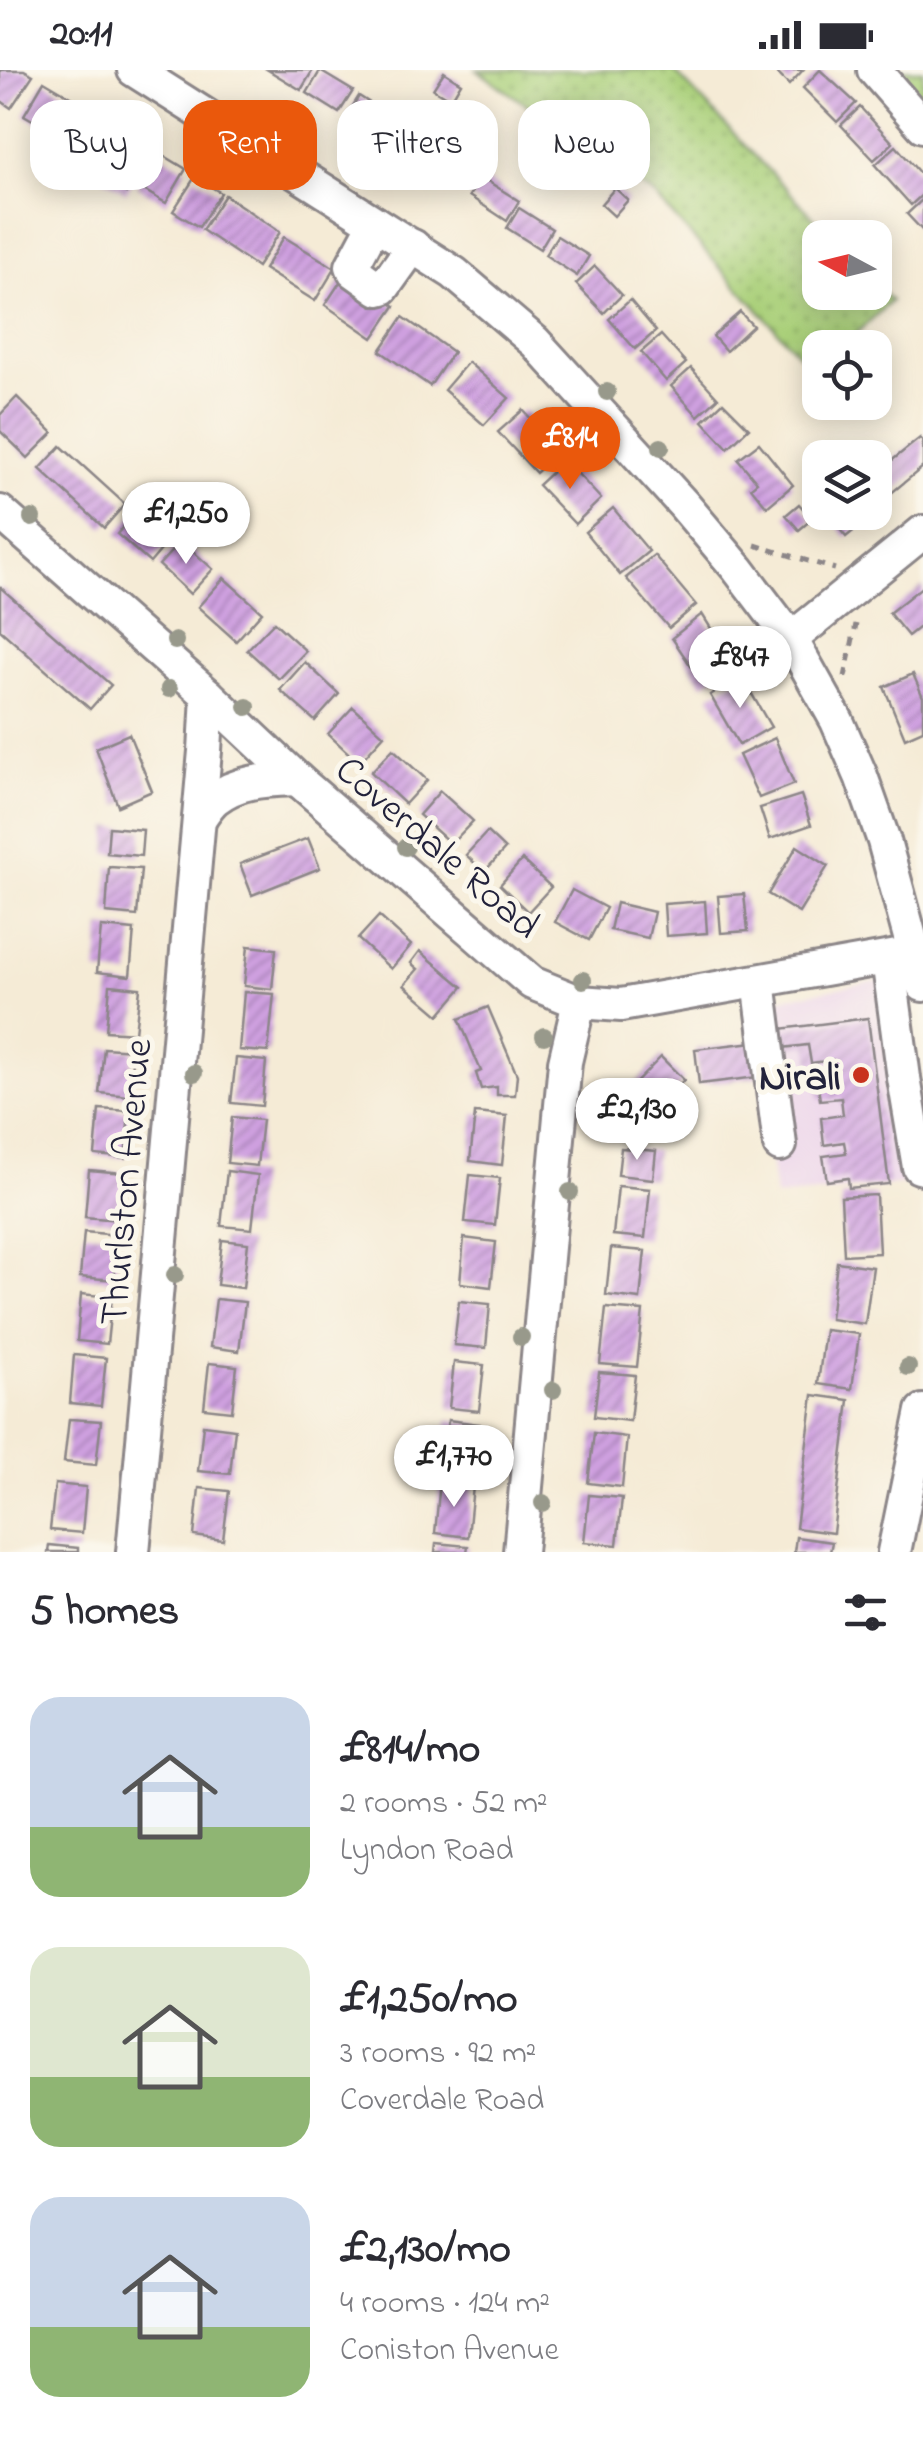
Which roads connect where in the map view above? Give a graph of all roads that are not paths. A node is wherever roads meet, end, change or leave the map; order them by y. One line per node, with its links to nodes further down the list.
1 (134, 70): 4 (street)
2 (874, 70): 3 (street)
3 (923, 126)
4 (376, 223): 5 (street); 5 (street)
5 (413, 246): 8 (street)
6 (0, 512): 9 (street, Coverdale Road)
7 (923, 532): 8 (street)
8 (791, 639): 12 (street)
9 (208, 695): 10 (street, Coverdale Road); 11 (street, Thurlston Avenue)
10 (298, 779): 11 (street); 14 (street, Coverdale Road)
11 (199, 819): 18 (street, Thurlston Avenue)
12 (915, 967): 13 (street, Coverdale Road); 16 (street)
13 (759, 981): 14 (street, Coverdale Road); 15 (street)
14 (579, 1002): 19 (street)
15 (780, 1145)
16 (923, 1168)
17 (923, 1411): 20 (street)
18 (133, 1552)
19 (520, 1552)
20 (894, 1552)

